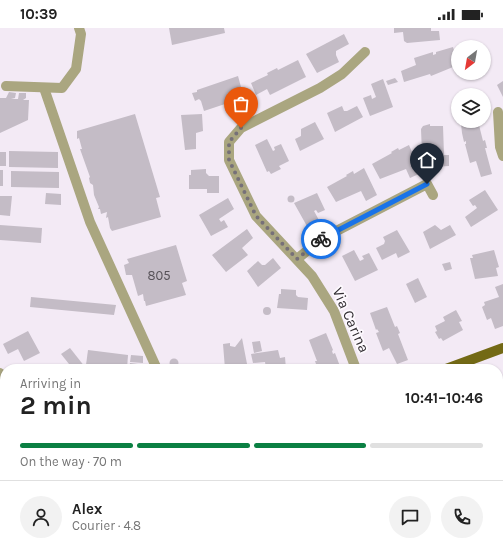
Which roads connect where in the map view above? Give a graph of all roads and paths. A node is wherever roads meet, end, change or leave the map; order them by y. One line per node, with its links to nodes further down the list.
1 (79, 28): 4 (street)
2 (365, 52): 8 (street, Via Carina)
3 (6, 86): 4 (street)
4 (44, 88): 10 (street)
5 (498, 112): 6 (street)
6 (503, 156)
7 (433, 195): 8 (street)
8 (297, 259): 11 (street, Via Carina)
9 (503, 348): 12 (main road)
10 (155, 364)
11 (354, 364)
12 (460, 364)

